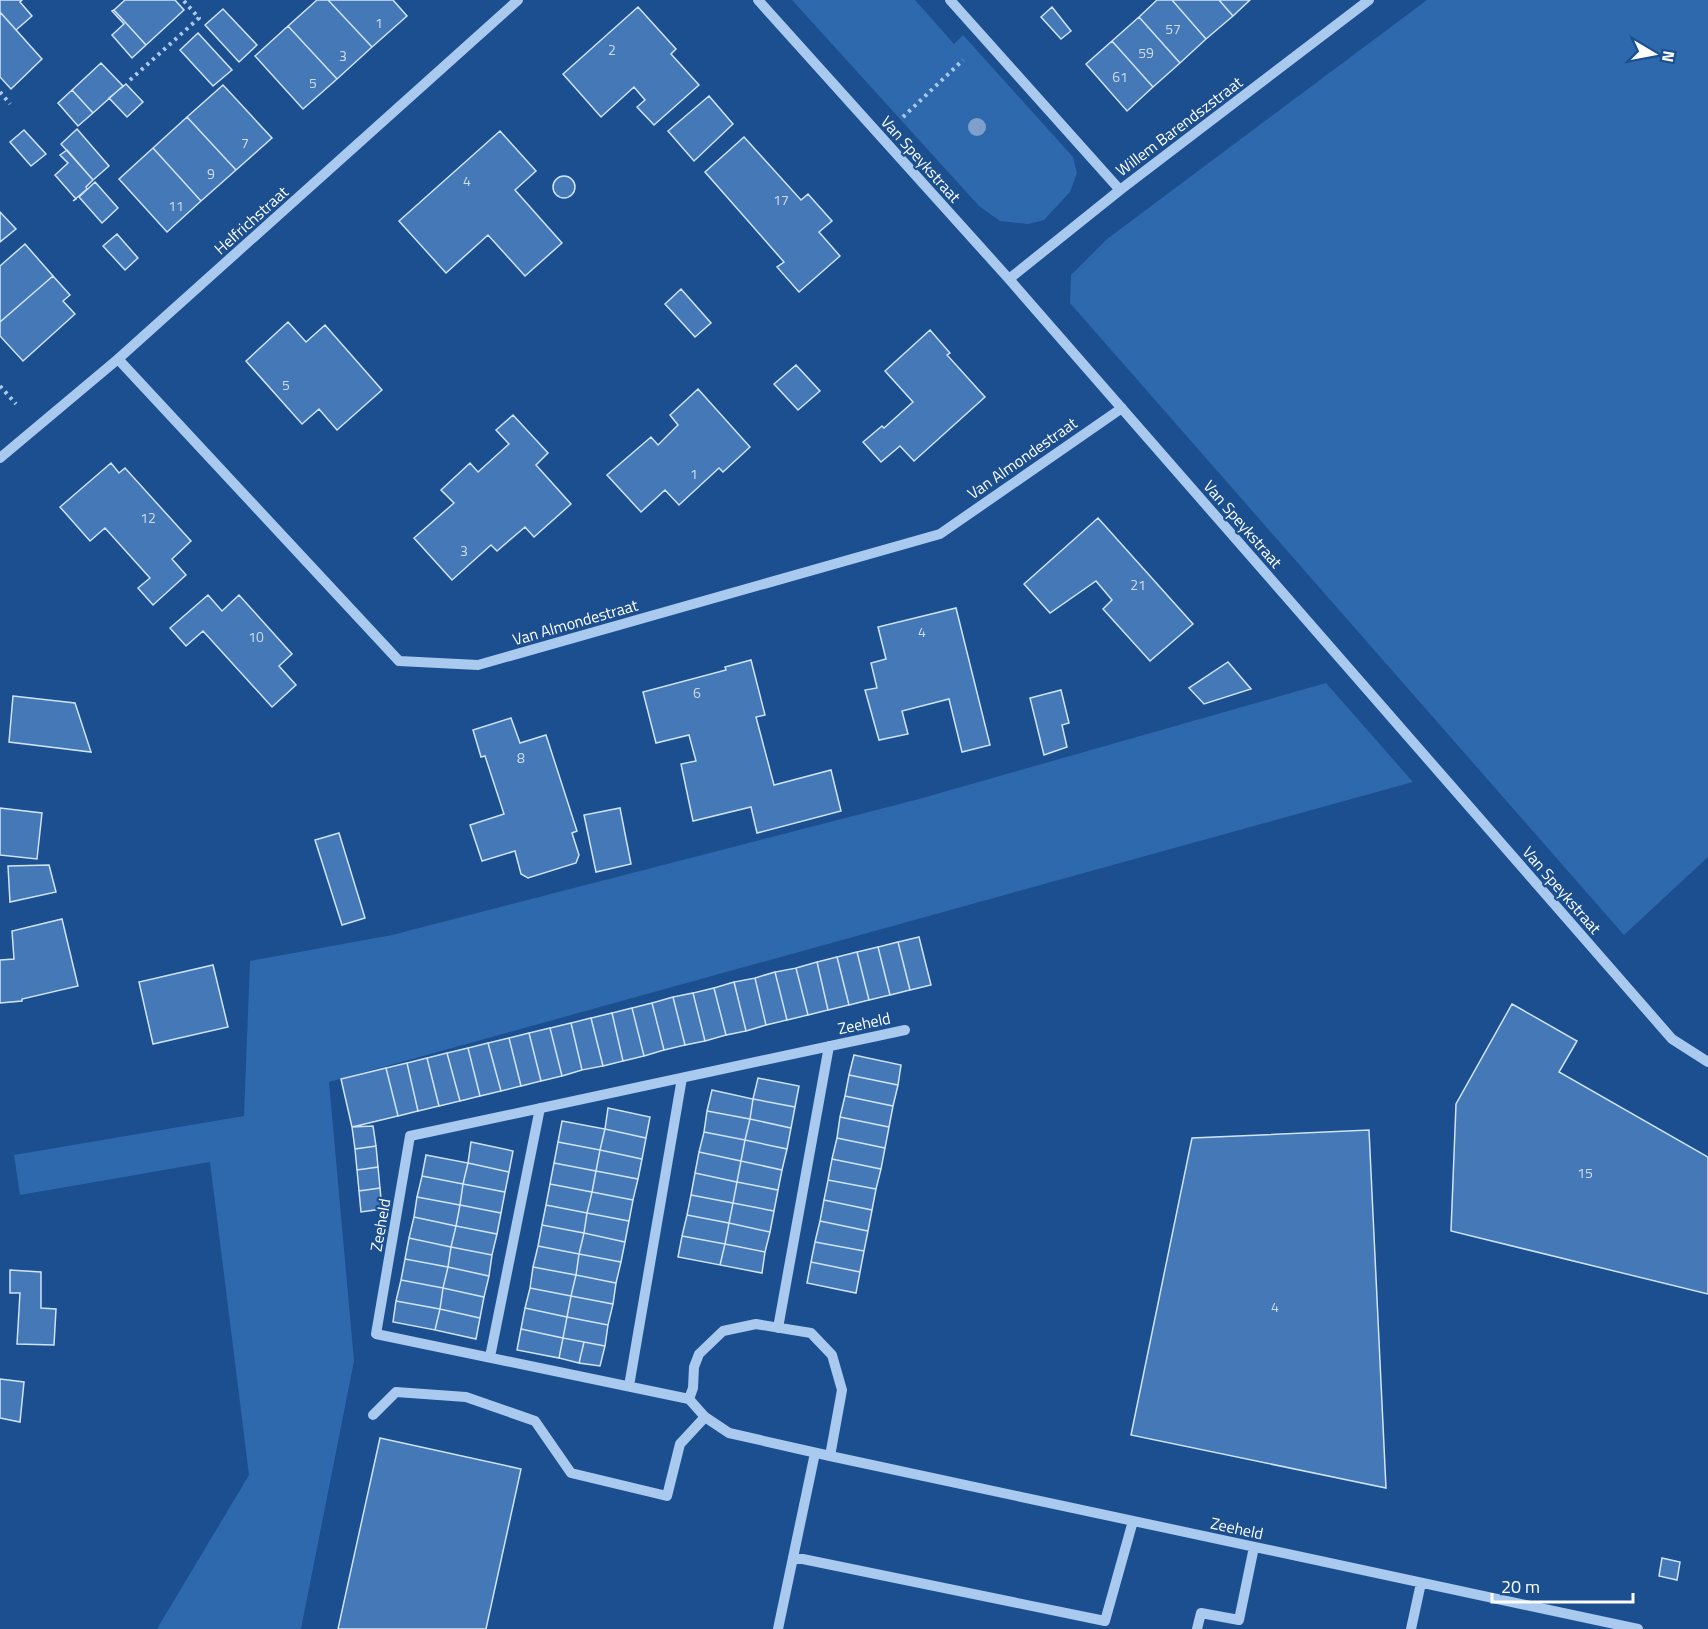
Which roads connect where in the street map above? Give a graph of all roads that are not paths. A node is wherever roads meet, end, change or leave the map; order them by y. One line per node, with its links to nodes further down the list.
1 (518, 0): 7 (street, Helfrichstraat)
2 (758, 0): 6 (street, Van Speykstraat)
3 (950, 0): 5 (street)
4 (1369, 0): 5 (street, Willem Barendszstraat)
5 (1120, 190): 6 (street, Willem Barendszstraat)
6 (1009, 279): 8 (street, Van Speykstraat)
7 (118, 359): 8 (street, Van Almondestraat); 9 (street, Helfrichstraat)
8 (1122, 408): 12 (street, Van Speykstraat)
9 (0, 458)
10 (905, 1030): 11 (street, Zeeheld)
11 (829, 1046): 13 (street, Zeeheld); 15 (street, Zeeheld)
12 (1708, 1062)
13 (682, 1078): 14 (street, Zeeheld); 17 (street)
14 (540, 1108): 16 (street); 16 (street, Zeeheld)
15 (778, 1328): 18 (street); 22 (street)
16 (490, 1356): 17 (street, Zeeheld)
17 (629, 1386): 18 (street, Zeeheld)
18 (689, 1399): 20 (street, Zeeheld)
19 (373, 1416): 20 (street)
20 (705, 1417): 21 (street, Zeeheld)
21 (815, 1453): 22 (street, Zeeheld); 25 (street)
22 (830, 1456): 23 (street, Zeeheld)
23 (1133, 1521): 24 (street, Zeeheld); 25 (street)
24 (1254, 1547): 26 (street, Zeeheld); 28 (street)
25 (793, 1557): 27 (street)
26 (1421, 1582): 29 (street); 30 (street, Zeeheld)
27 (778, 1629)
28 (1197, 1629)
29 (1410, 1629)
30 (1638, 1629)

